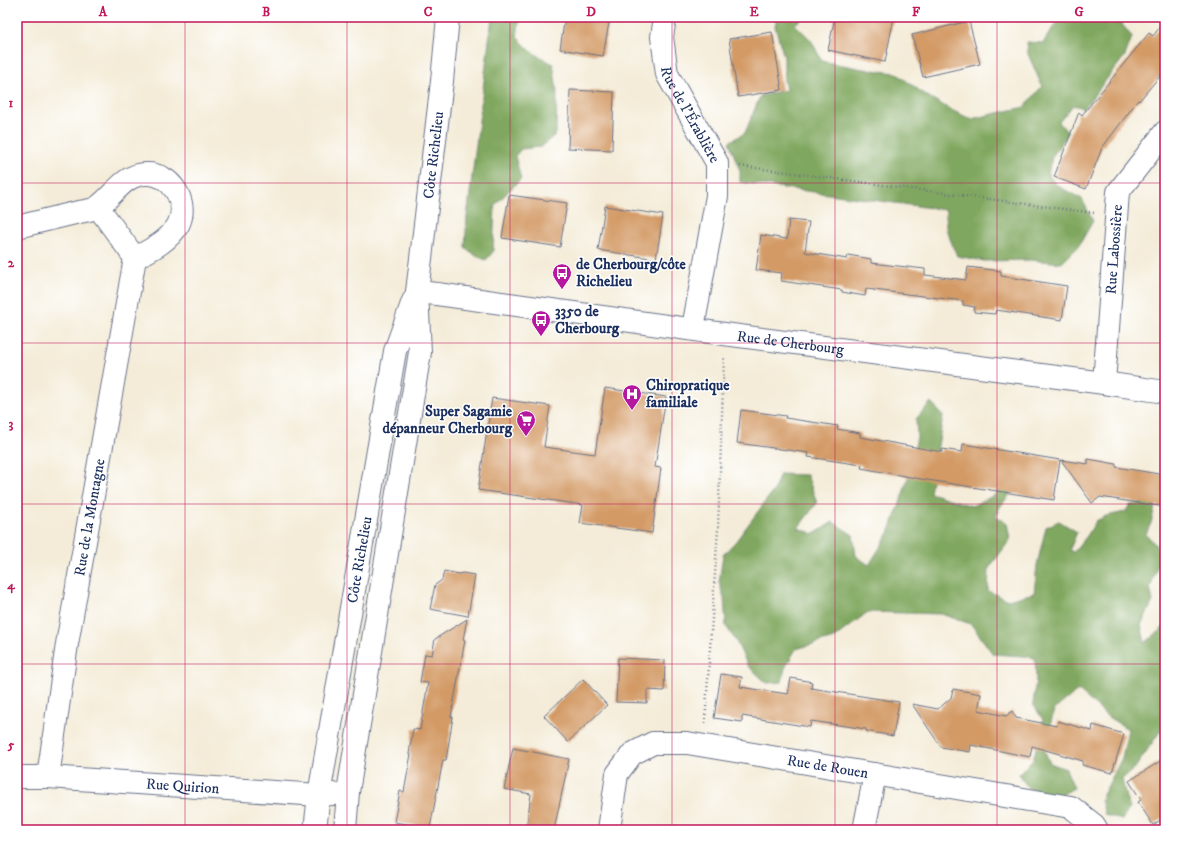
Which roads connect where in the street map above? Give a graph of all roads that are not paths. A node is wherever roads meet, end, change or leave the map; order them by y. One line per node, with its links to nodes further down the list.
1 (448, 17): 7 (street, Côte Richelieu)
2 (666, 17): 8 (street, Rue de l'Érablière)
3 (1165, 132): 9 (street, Rue Labossière)
4 (98, 208): 5 (street); 6 (street); 6 (street)
5 (17, 227)
6 (135, 258): 13 (street, Rue de la Montagne)
7 (417, 292): 8 (street, Rue de Cherbourg); 14 (street, Côte Richelieu); 15 (street, Côte Richelieu)
8 (694, 328): 9 (street, Rue de Cherbourg)
9 (1104, 383): 10 (street, Rue de Cherbourg)
10 (1165, 392)
11 (875, 774): 18 (street, Rue de Rouen); 19 (street); 20 (street, Rue de Rouen)
12 (17, 777): 13 (street, Rue Quirion)
13 (48, 777): 15 (street, Rue Quirion)
14 (348, 792): 15 (street, Rue Quirion); 17 (street, Côte Richelieu)
15 (319, 795): 16 (street, Côte Richelieu)
16 (315, 830)
17 (345, 830)
18 (609, 830)
19 (864, 830)
20 (1097, 830)

